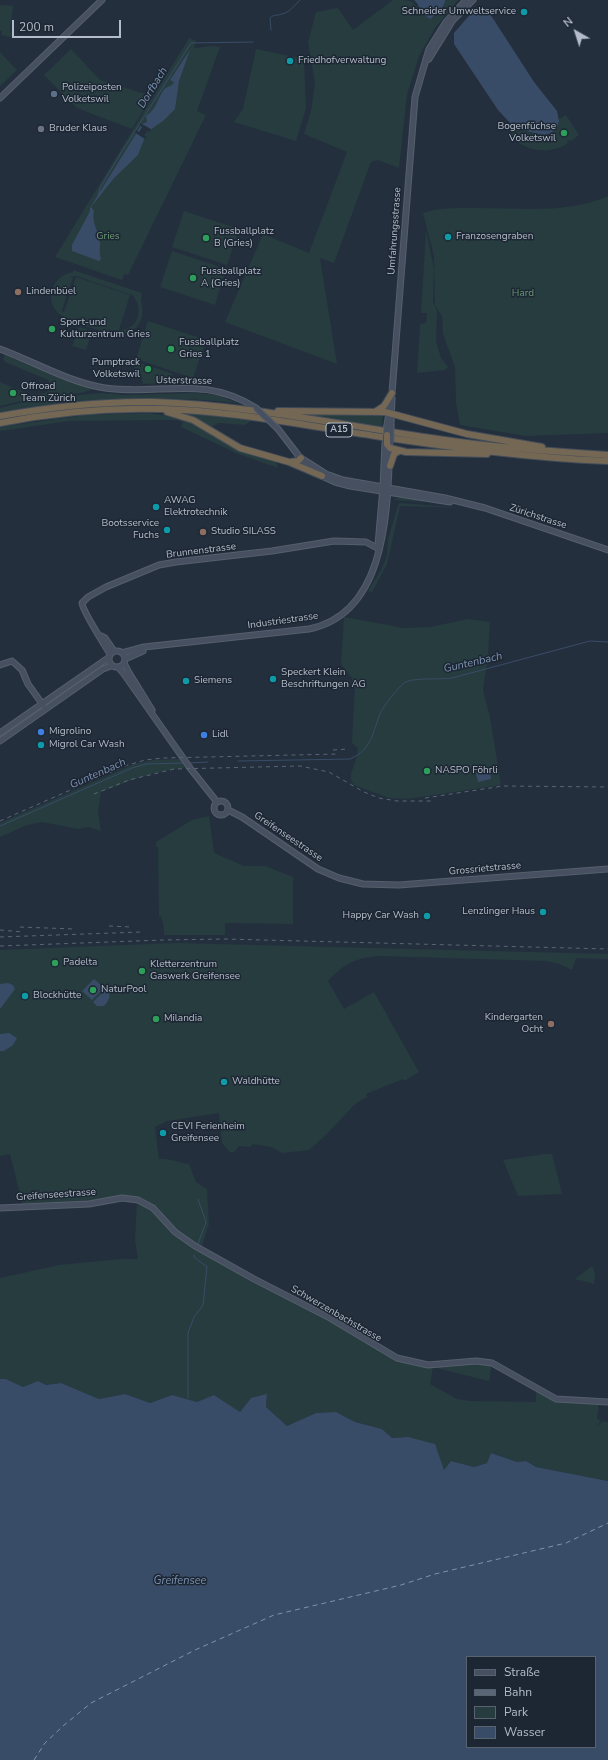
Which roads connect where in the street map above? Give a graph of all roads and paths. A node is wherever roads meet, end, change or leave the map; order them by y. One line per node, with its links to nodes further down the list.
1 (102, 0): 5 (main road)
2 (466, 0): 4 (main road, Umfahrungsstrasse)
3 (472, 0): 4 (main road, Umfahrungsstrasse)
4 (422, 72): 7 (main road, Umfahrungsstrasse)
5 (0, 98)
6 (0, 349): 21 (main road, Usterstrasse, bridge)
7 (392, 393): 10 (highway); 11 (main road, Umfahrungsstrasse)
8 (157, 409): 13 (highway, A15); 19 (highway, A15); 23 (highway)
9 (252, 411): 10 (highway); 12 (highway, A15); 18 (highway, A15)
10 (375, 412): 11 (highway)
11 (390, 415): 14 (main road, Umfahrungsstrasse); 18 (highway)
12 (0, 416)
13 (0, 423)
14 (389, 425): 15 (main road, Umfahrungsstrasse, bridge); 16 (main road, Umfahrungsstrasse, bridge)
15 (387, 435): 16 (highway, bridge)
16 (388, 444): 17 (highway); 24 (main road, Umfahrungsstrasse); 26 (main road, Umfahrungsstrasse)
17 (399, 451): 19 (highway); 24 (highway)
18 (574, 453): 20 (highway, A15)
19 (520, 454): 22 (highway, A15)
20 (608, 454)
21 (301, 458): 23 (highway); 25 (main road, Usterstrasse); 26 (main road, Usterstrasse)
22 (608, 461)
23 (289, 462): 25 (highway)
24 (390, 466): 26 (main road, Umfahrungsstrasse)
25 (322, 476): 26 (main road, Usterstrasse)
26 (386, 490): 27 (main road, Industriestrasse); 29 (main road, Industriestrasse); 30 (main road, Zürichstrasse)
27 (378, 538): 28 (main road); 29 (main road, Industriestrasse)
28 (369, 543): 29 (main road, Brunnenstrasse); 33 (main road, Brunnenstrasse)
29 (379, 549): 31 (main road, Industriestrasse)
30 (608, 550)
31 (149, 648): 32 (main road, Industriestrasse); 34 (main road, Industriestrasse)
32 (122, 653): 33 (main road, Industriestrasse); 34 (main road)
33 (111, 655): 36 (main road); 39 (main road)
34 (125, 661): 37 (main road, Industriestrasse); 40 (main road)
35 (0, 665): 39 (main road)
36 (111, 666): 37 (main road); 43 (main road)
37 (118, 667): 38 (main road)
38 (144, 703): 40 (main road); 41 (main road)
39 (43, 705): 42 (main road)
40 (151, 707): 41 (main road)
41 (157, 720): 44 (main road)
42 (0, 733)
43 (0, 741)
44 (217, 802): 45 (main road); 45 (main road)
45 (228, 810): 47 (main road, Greifenseestrasse)
46 (608, 869): 47 (main road, Grossrietstrasse)
47 (363, 884)
48 (137, 1200): 49 (main road, Greifenseestrasse); 50 (main road, Schwerzenbachstrasse)
49 (0, 1208)
50 (608, 1402)

